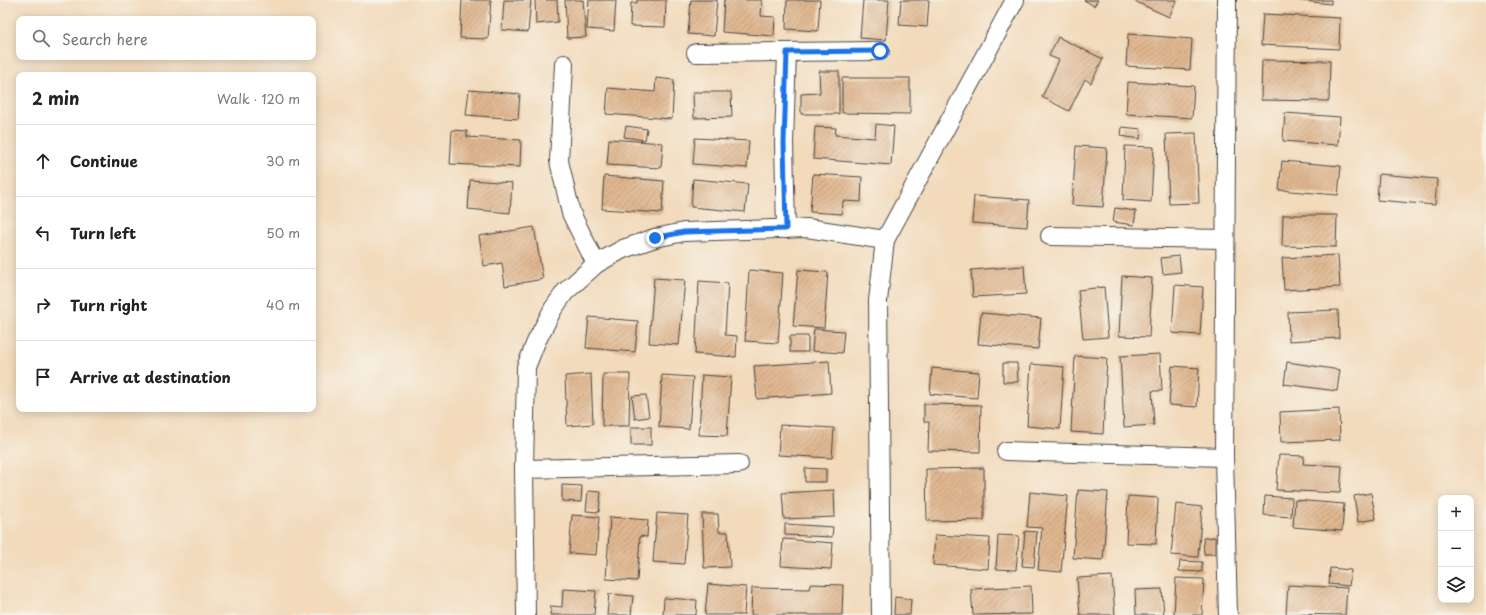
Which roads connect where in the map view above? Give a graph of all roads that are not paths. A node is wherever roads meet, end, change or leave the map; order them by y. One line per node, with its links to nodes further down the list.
1 (1015, 0): 10 (street)
2 (1227, 0): 9 (street)
3 (880, 51): 4 (street)
4 (787, 52): 5 (street); 7 (street)
5 (696, 53)
6 (564, 64): 11 (street)
7 (786, 229): 10 (street); 11 (street)
8 (1050, 236): 9 (street)
9 (1224, 239): 13 (street)
10 (885, 240): 17 (street)
11 (596, 264): 15 (street)
12 (1006, 451): 13 (street)
13 (1224, 457): 18 (street)
14 (739, 464): 15 (street)
15 (524, 469): 16 (street)
16 (526, 615)
17 (881, 615)
18 (1228, 615)

